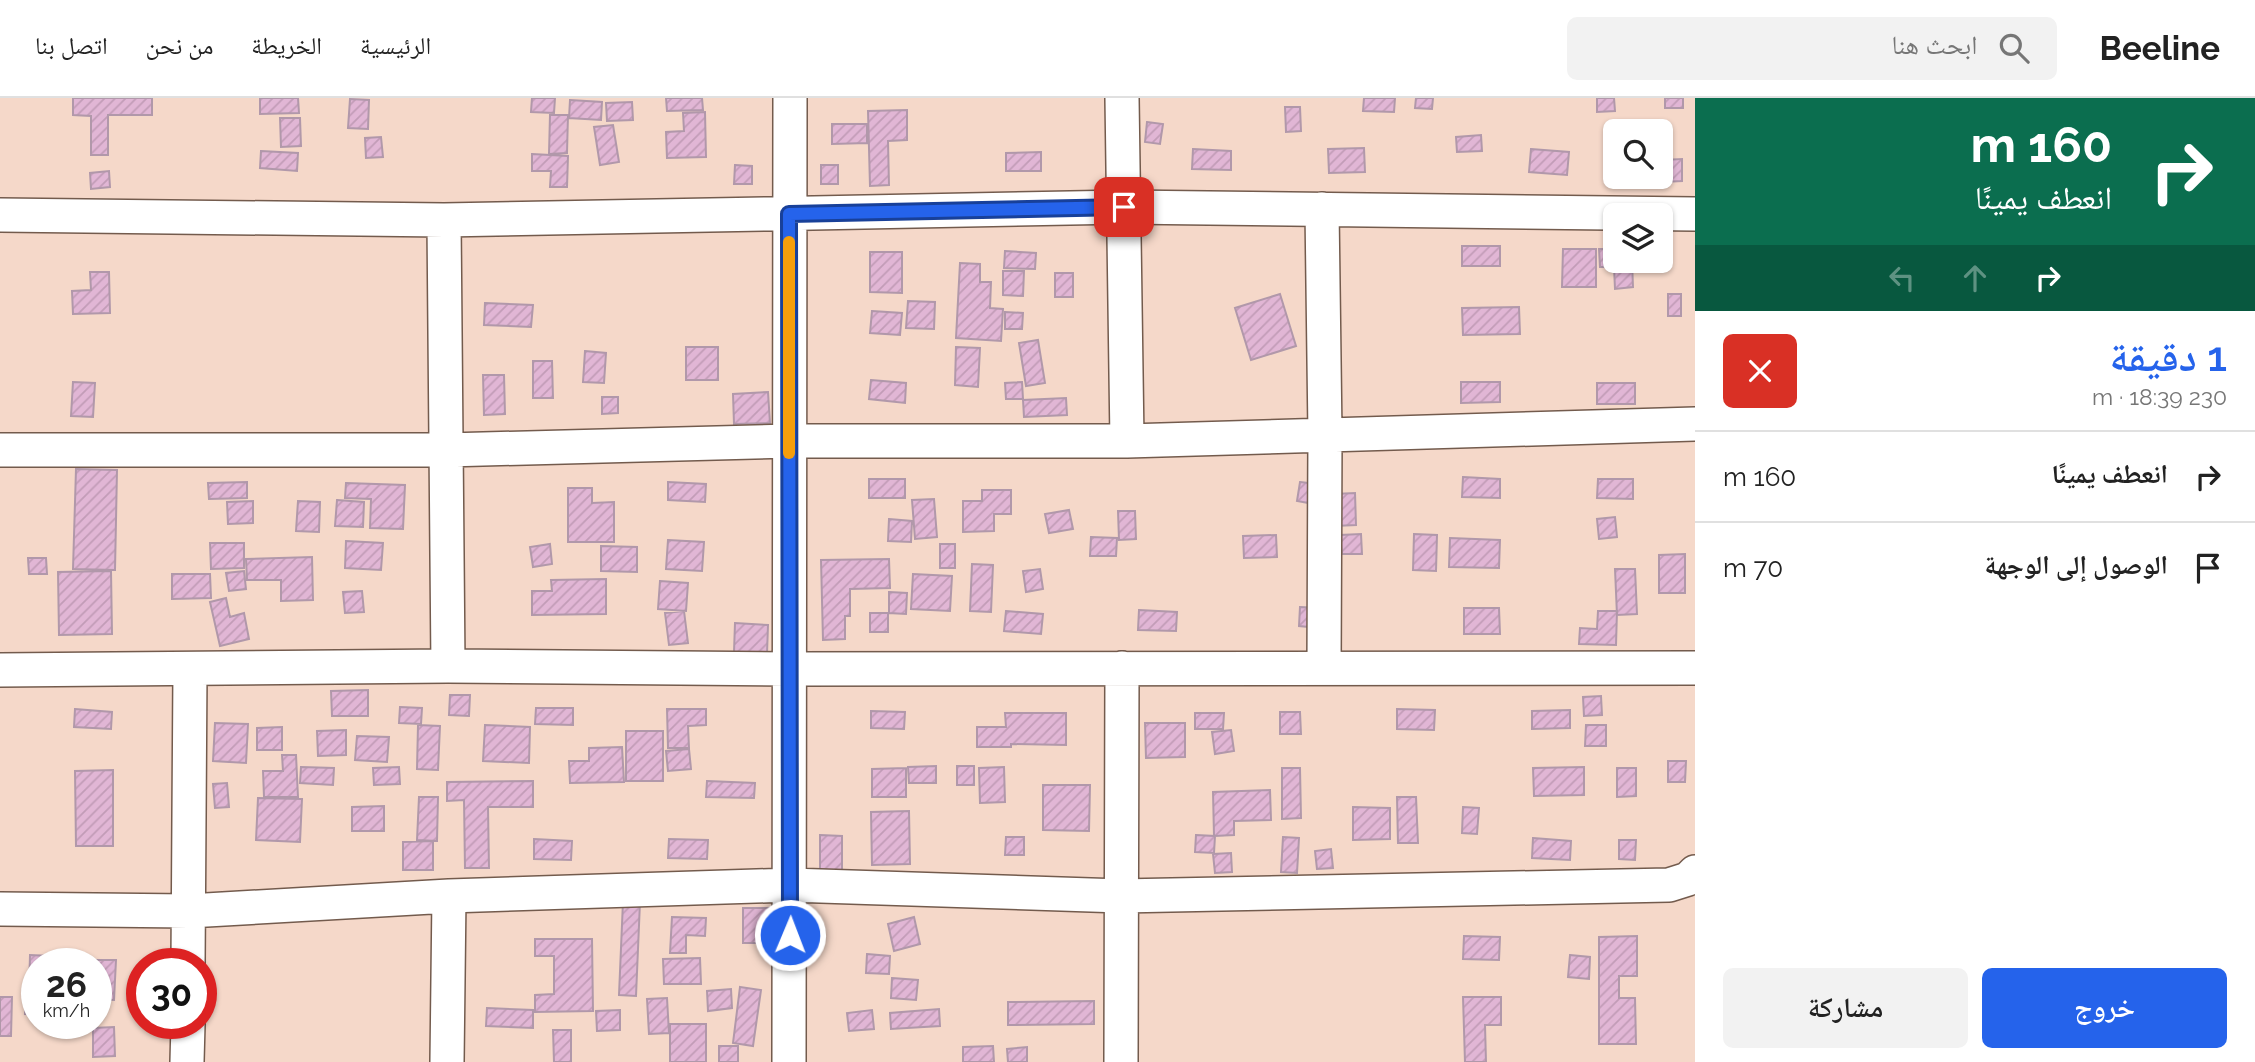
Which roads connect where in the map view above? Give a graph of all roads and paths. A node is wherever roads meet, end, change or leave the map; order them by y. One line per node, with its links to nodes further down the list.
1 (790, 98): 5 (street)
2 (1122, 98): 3 (street)
3 (1124, 207): 4 (street); 5 (street); 12 (street)
4 (1322, 209): 6 (street); 10 (street)
5 (789, 214): 8 (street); 11 (street)
6 (1695, 214)
7 (0, 215): 8 (street)
8 (444, 220): 14 (street)
9 (1695, 424): 10 (street)
10 (1325, 435): 12 (street); 17 (street)
11 (789, 441): 12 (street); 14 (street); 19 (street)
12 (1127, 441)
13 (0, 450): 14 (street)
14 (447, 450): 15 (street)
15 (448, 666): 19 (street); 21 (street)
16 (1122, 668): 17 (street); 19 (street); 25 (street)
17 (1324, 668): 18 (street)
18 (1695, 668)
19 (789, 669): 23 (street)
20 (0, 670): 21 (street)
21 (190, 670): 27 (street)
22 (1695, 872): 25 (street)
23 (790, 885): 24 (street); 25 (street); 32 (street)
24 (449, 896): 27 (street); 31 (street)
25 (1121, 896): 33 (street)
26 (0, 909): 27 (street)
27 (189, 911): 28 (street)
28 (188, 948)
29 (188, 1039): 30 (street)
30 (187, 1062)
31 (447, 1062)
32 (789, 1062)
33 (1121, 1062)

